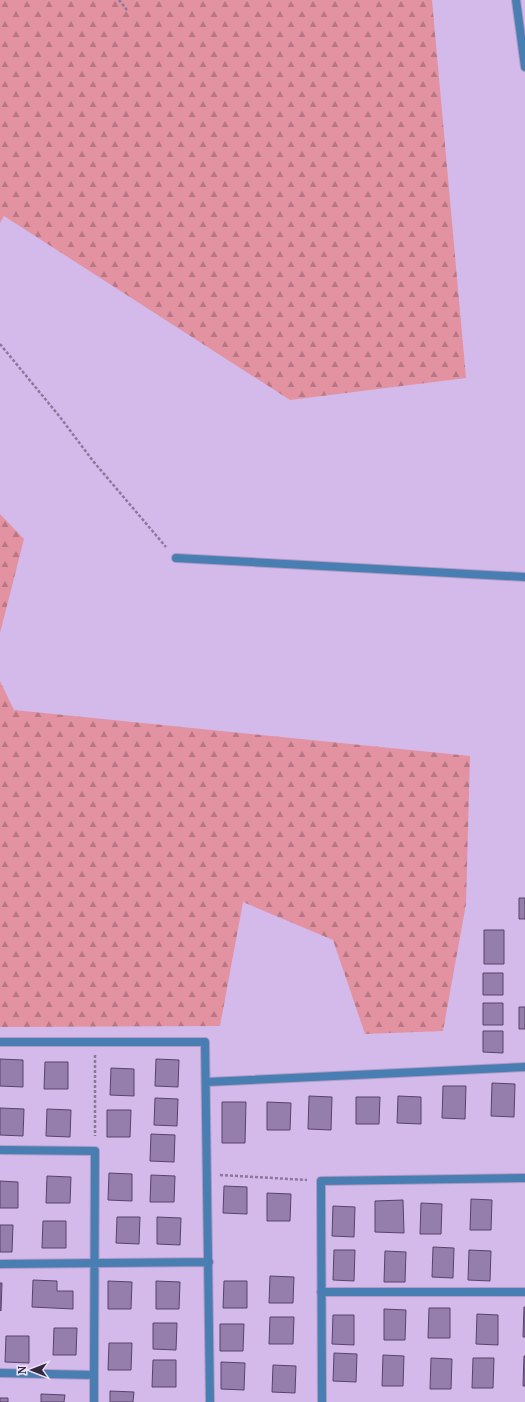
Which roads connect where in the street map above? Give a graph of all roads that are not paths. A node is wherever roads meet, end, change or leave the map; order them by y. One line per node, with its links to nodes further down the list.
1 (516, 0): 2 (street)
2 (525, 67)
3 (176, 558): 4 (street)
4 (525, 577)
5 (0, 1042): 7 (street)
6 (525, 1067): 7 (street)
7 (206, 1082): 10 (street)
8 (0, 1150): 11 (street)
9 (525, 1178): 13 (street)
10 (209, 1262): 11 (street); 18 (street)
11 (95, 1263): 12 (street); 16 (street)
12 (0, 1264)
13 (321, 1292): 14 (street); 19 (street)
14 (525, 1292)
15 (0, 1373): 16 (street)
16 (94, 1375): 17 (street)
17 (94, 1402)
18 (210, 1402)
19 (322, 1402)

